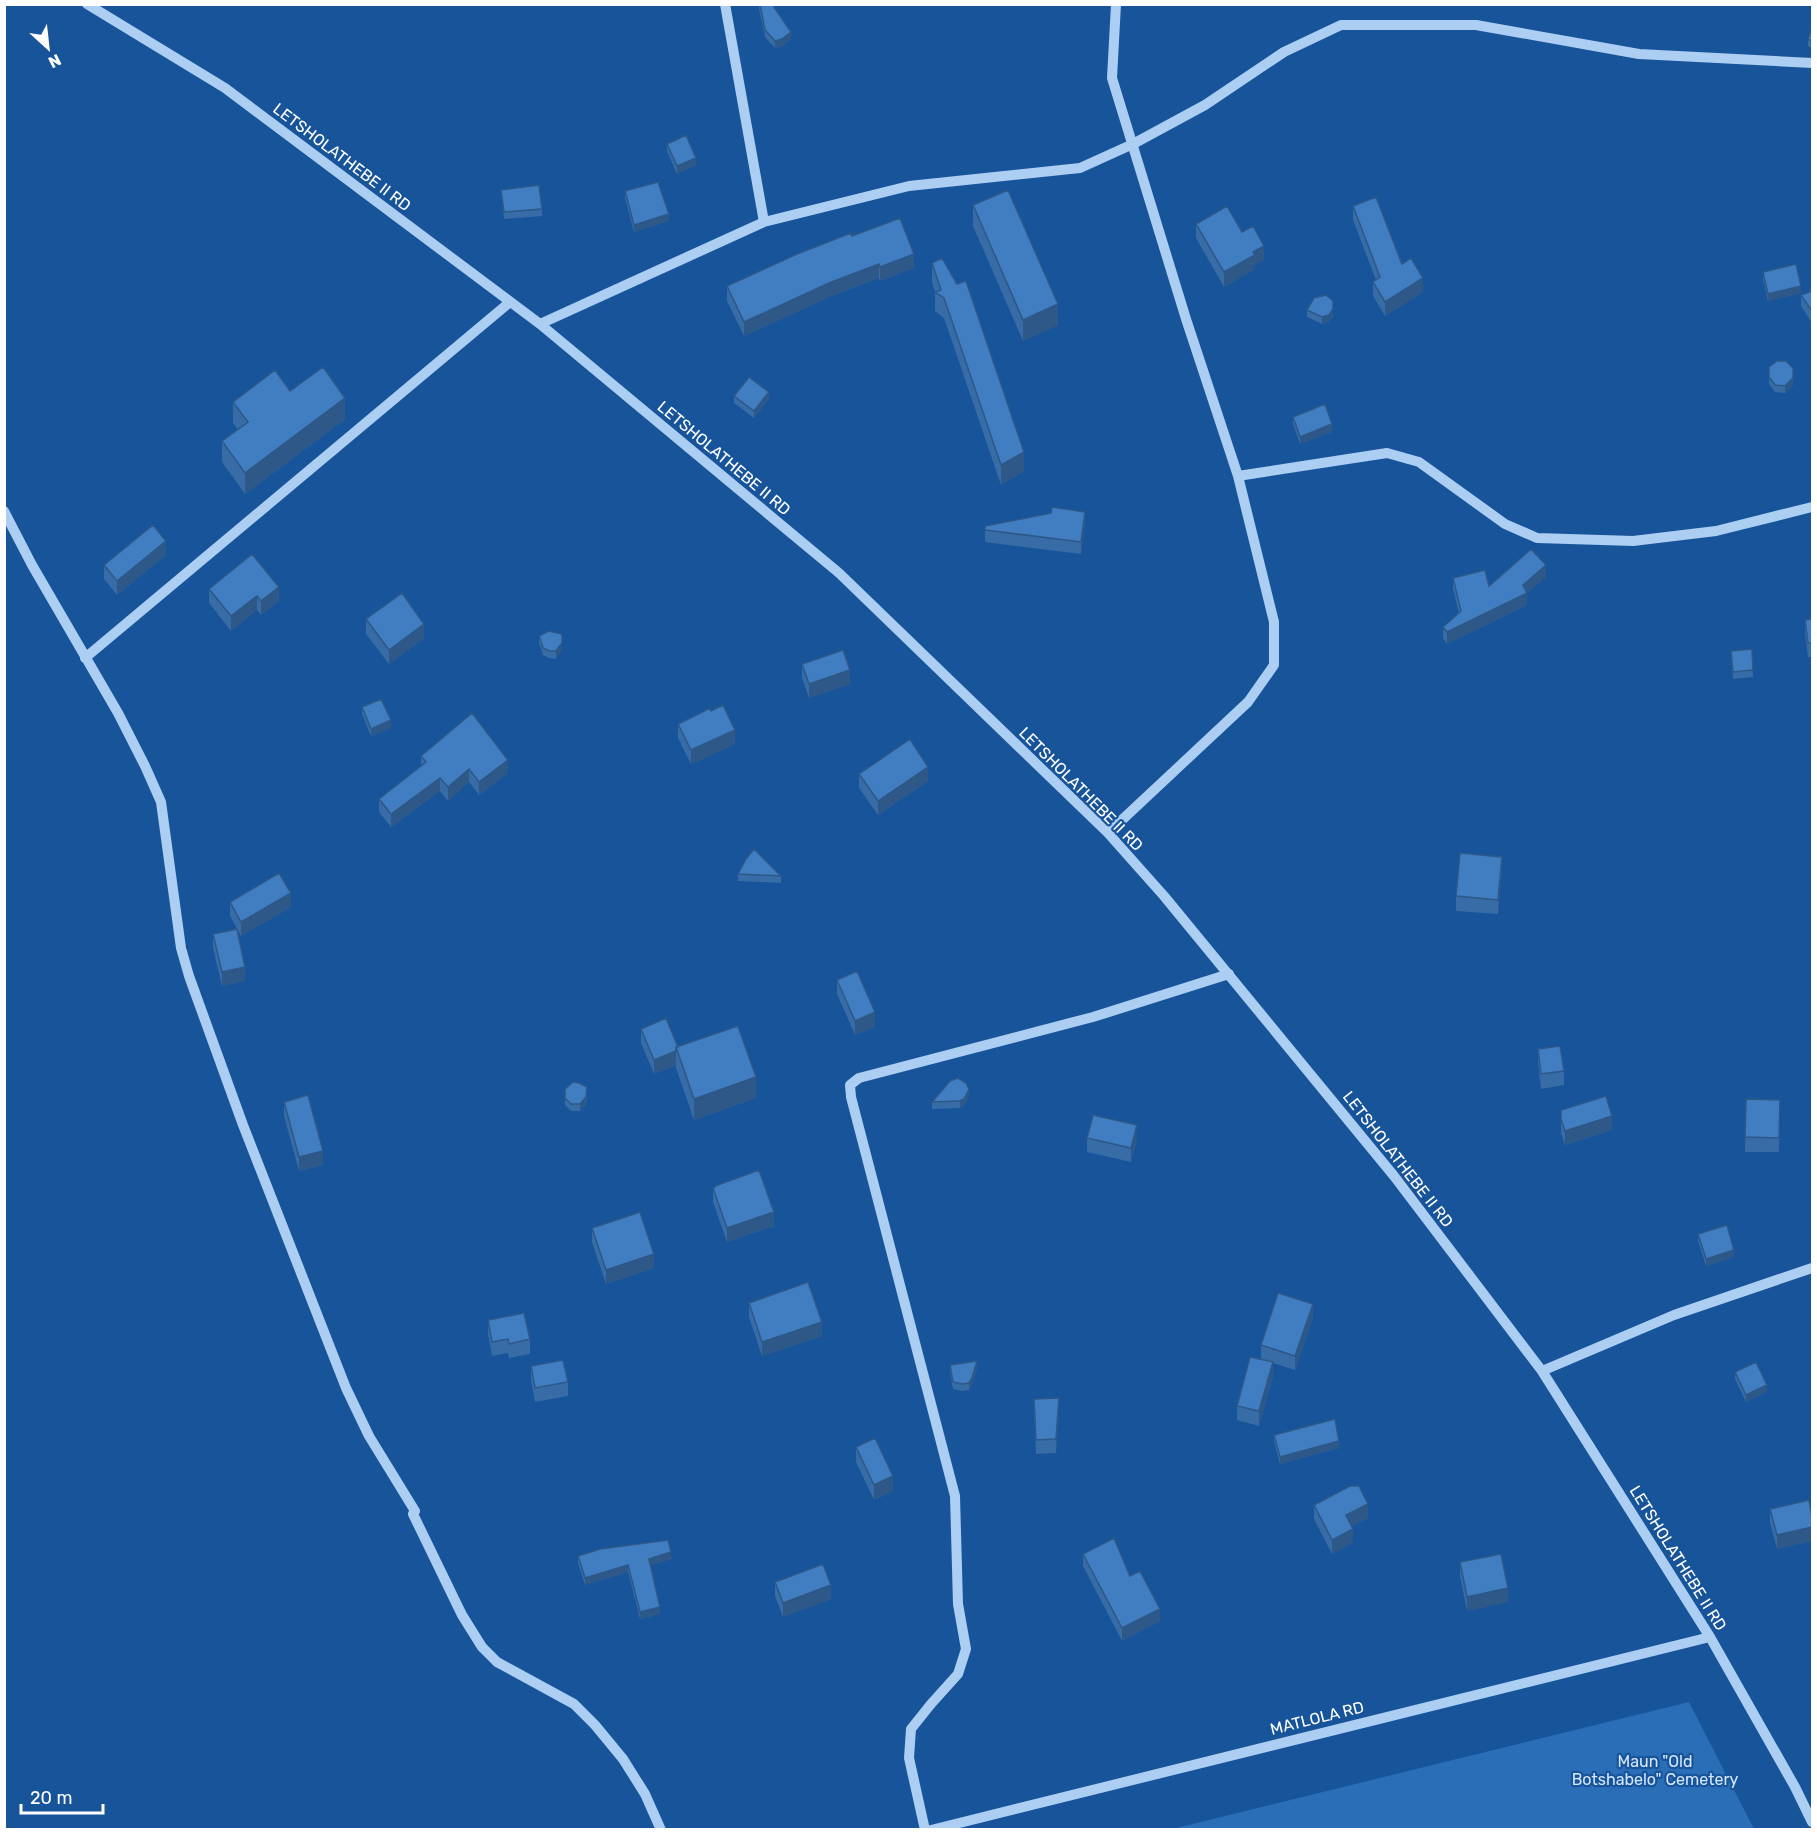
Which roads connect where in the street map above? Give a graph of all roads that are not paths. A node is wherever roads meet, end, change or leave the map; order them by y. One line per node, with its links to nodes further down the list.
1 (87, 4): 7 (street, LETSHOLATHEBE II RD)
2 (725, 4): 6 (street)
3 (1116, 4): 5 (street)
4 (1812, 63): 5 (street)
5 (1133, 144): 6 (street); 9 (street)
6 (764, 222): 8 (street)
7 (510, 302): 8 (street, LETSHOLATHEBE II RD); 12 (street)
8 (540, 324): 13 (street, LETSHOLATHEBE II RD)
9 (1238, 476): 10 (street); 13 (street)
10 (1812, 507)
11 (4, 512): 12 (street)
12 (85, 658): 19 (street)
13 (1108, 833): 14 (street, LETSHOLATHEBE II RD)
14 (1229, 974): 16 (street, LETSHOLATHEBE II RD); 20 (street)
15 (1812, 1268): 16 (street)
16 (1542, 1371): 17 (street, LETSHOLATHEBE II RD)
17 (1710, 1636): 18 (street, LETSHOLATHEBE II RD); 21 (street, MATLOLA RD)
18 (1812, 1822)
19 (661, 1830)
20 (925, 1830)
21 (931, 1830)

